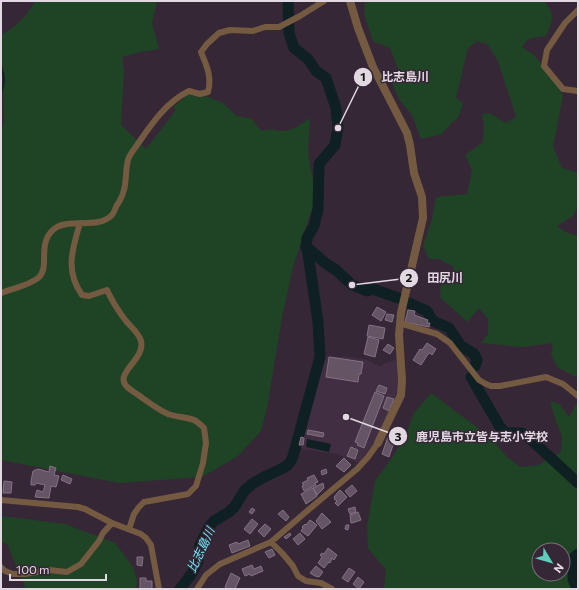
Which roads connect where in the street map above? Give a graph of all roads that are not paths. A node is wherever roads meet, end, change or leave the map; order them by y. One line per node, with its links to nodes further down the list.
1 (324, 1): 5 (street)
2 (350, 1): 7 (street)
3 (578, 10): 4 (street)
4 (578, 91)
5 (80, 223): 6 (street); 12 (street)
6 (1, 293)
7 (399, 323): 8 (street); 9 (street)
8 (578, 396)
9 (378, 443): 13 (street)
10 (1, 500): 11 (street)
11 (112, 523): 12 (street); 14 (street)
12 (129, 529): 15 (street)
13 (271, 542): 16 (street); 17 (street)
14 (1, 567)
15 (159, 589)
16 (197, 589)
17 (332, 589)

